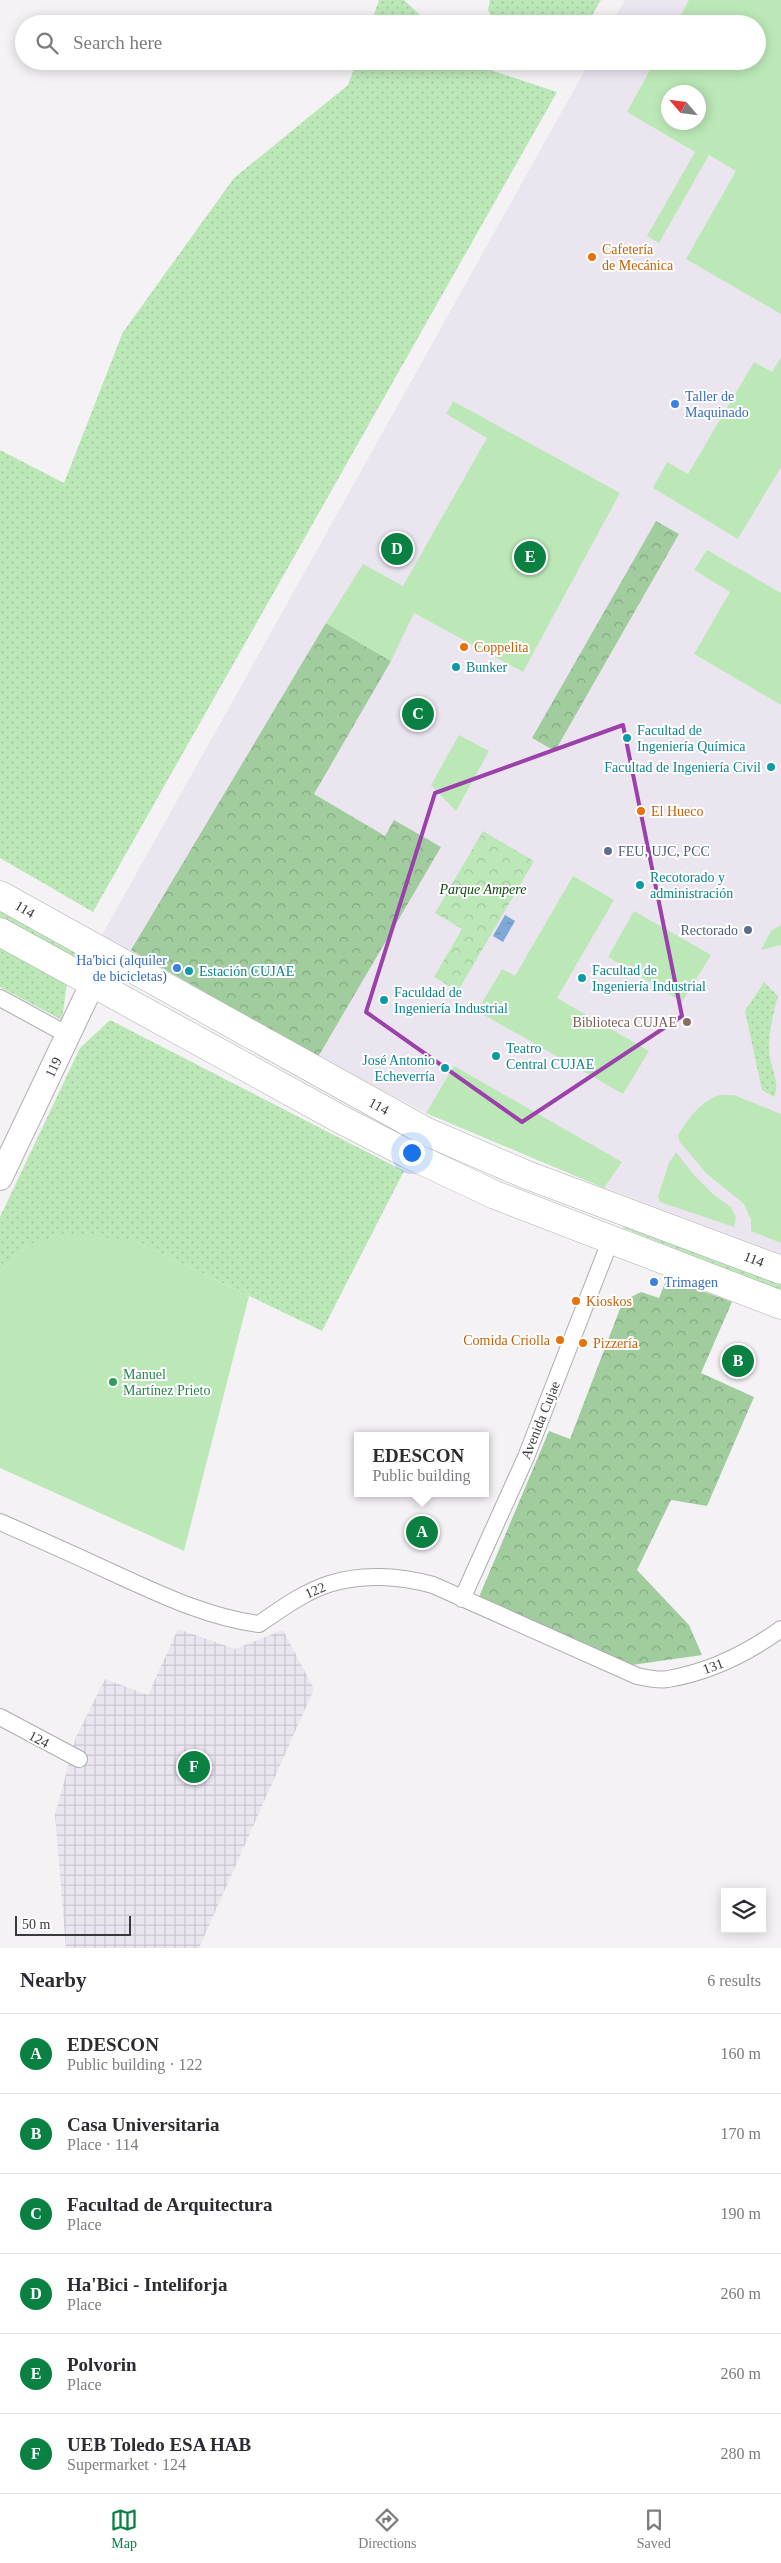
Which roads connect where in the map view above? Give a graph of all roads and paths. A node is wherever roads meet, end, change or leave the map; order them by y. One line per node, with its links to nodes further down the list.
1 (0, 895): 3 (highway, 114)
2 (0, 932): 4 (highway)
3 (106, 955): 4 (street, 119); 9 (highway, 114)
4 (92, 984): 6 (street, 119); 8 (highway)
5 (0, 998): 6 (street)
6 (68, 1035): 7 (street, 119)
7 (0, 1178)
8 (611, 1239): 10 (highway); 12 (street, Avenida Cujae)
9 (781, 1270)
10 (781, 1305)
11 (0, 1522): 12 (street, 122)
12 (462, 1599): 14 (street, 122)
13 (781, 1629): 14 (street, 131)
14 (638, 1676)
15 (0, 1718): 16 (street, 124)
16 (78, 1759)

